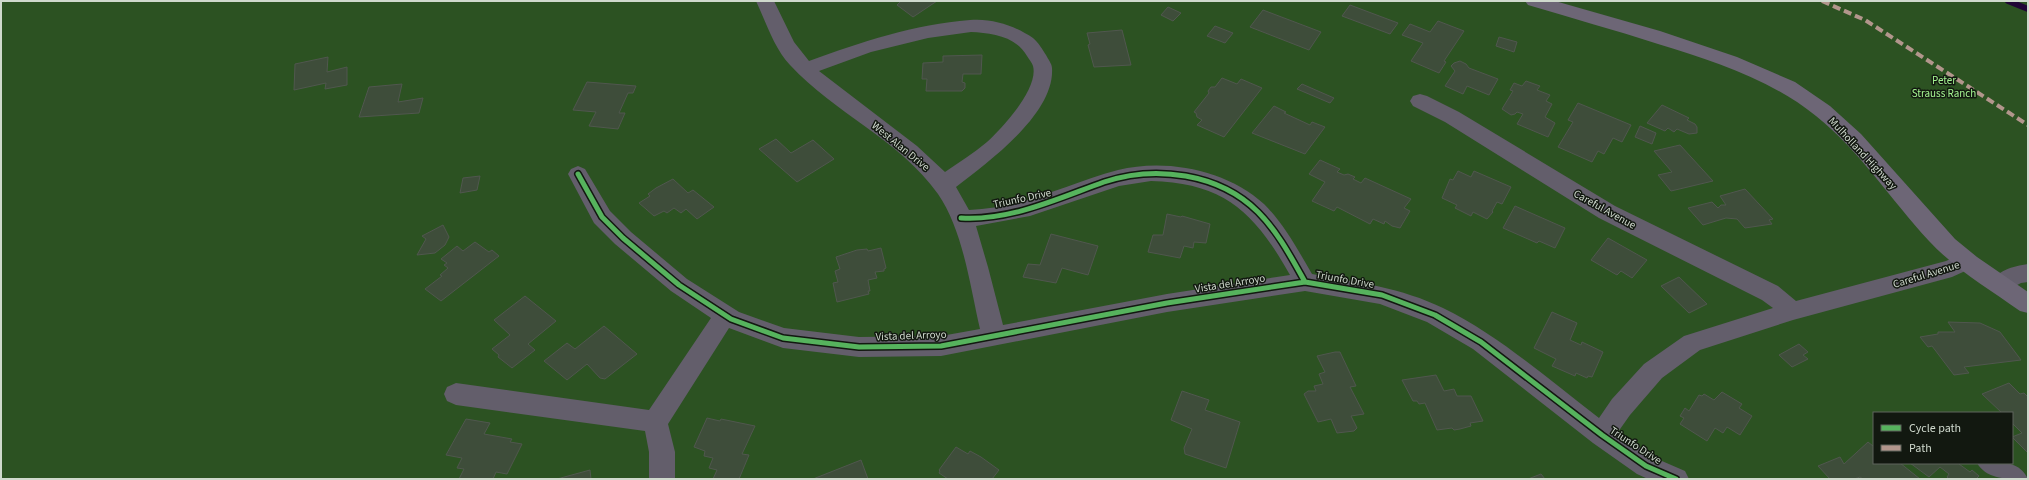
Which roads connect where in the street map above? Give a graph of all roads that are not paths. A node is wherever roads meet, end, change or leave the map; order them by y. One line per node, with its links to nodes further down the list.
1 (765, 1): 3 (street)
2 (1534, 1): 8 (main road, Mulholland Highway)
3 (806, 70): 6 (street, West Alan Drive); 6 (street)
4 (1420, 101): 13 (street, Careful Avenue)
5 (578, 174): 14 (street, Vista del Arroyo)
6 (943, 185): 7 (street, West Alan Drive)
7 (960, 218): 10 (street, Triunfo Drive); 15 (street, West Alan Drive)
8 (1966, 261): 11 (main road, Mulholland Highway); 13 (street, Careful Avenue)
9 (2028, 273): 11 (street)
10 (1305, 282): 15 (street, Vista del Arroyo); 18 (street, Triunfo Drive)
11 (2000, 285): 12 (main road, Mulholland Highway)
12 (2028, 304)
13 (1793, 311): 18 (street, Careful Avenue)
14 (725, 315): 15 (street, Vista del Arroyo); 17 (street)
15 (994, 337)
16 (456, 394): 17 (street)
17 (654, 422): 20 (street)
18 (1602, 435): 21 (street, Triunfo Drive)
19 (1992, 464): 22 (street)
20 (662, 479)
21 (1676, 479)
22 (2016, 479)

